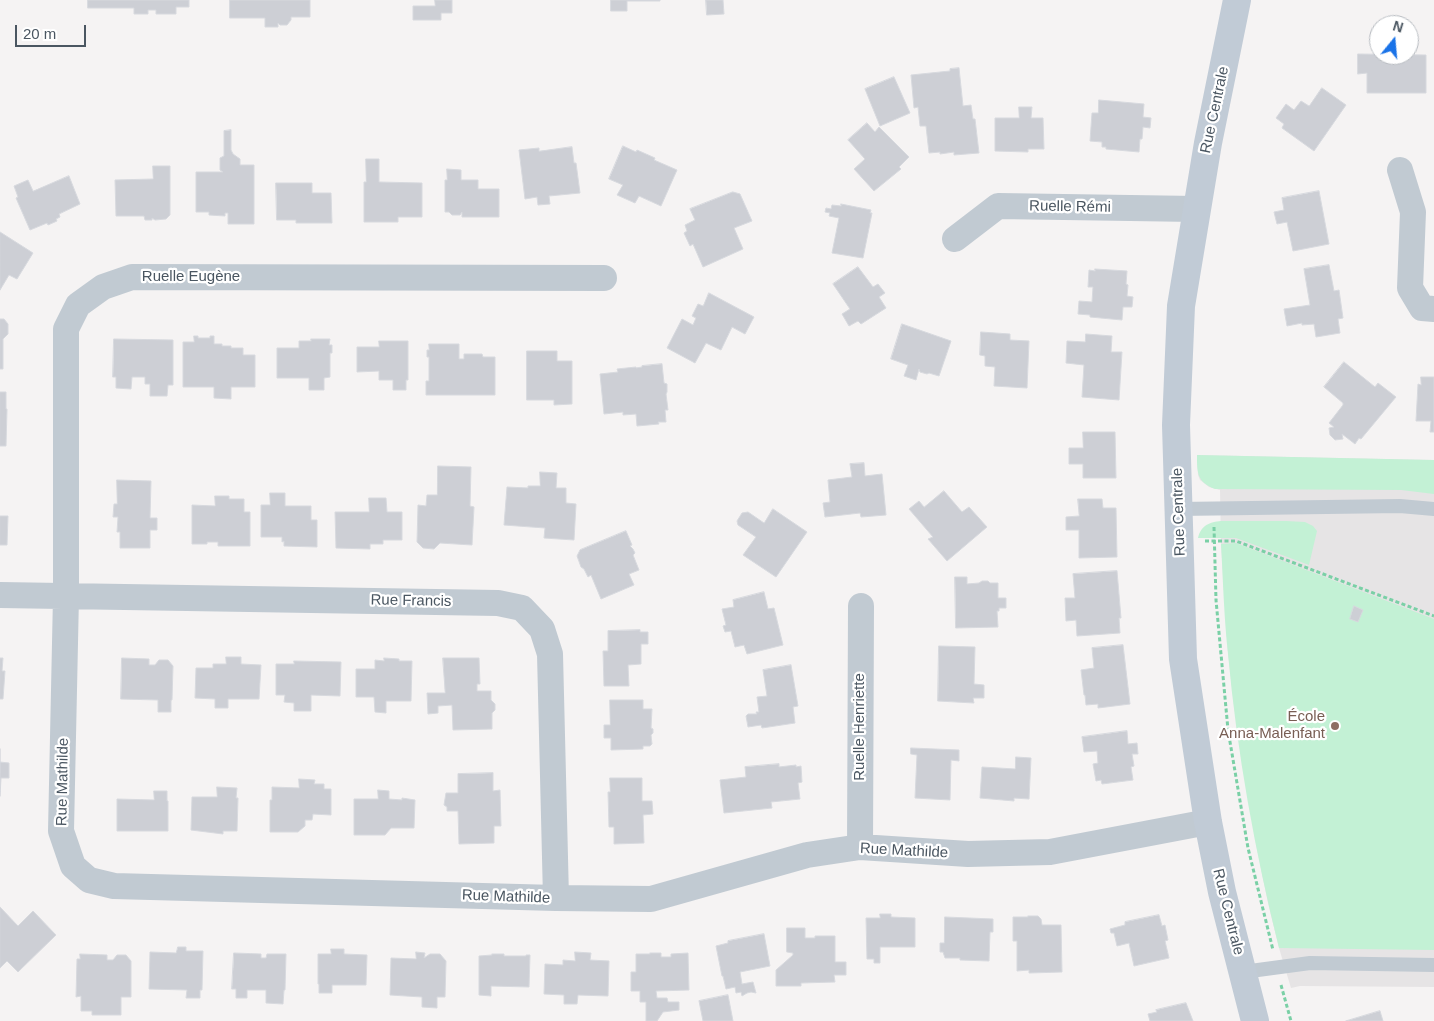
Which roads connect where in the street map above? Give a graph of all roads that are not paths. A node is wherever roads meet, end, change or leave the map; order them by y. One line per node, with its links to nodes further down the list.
1 (1238, 0): 3 (street, Rue Centrale)
2 (1400, 170): 6 (street)
3 (1196, 209): 4 (street, Ruelle Rémi); 7 (street, Rue Centrale)
4 (955, 239)
5 (604, 278): 10 (street, Ruelle Eugène)
6 (1434, 309)
7 (1178, 509): 8 (lane); 12 (street, Rue Centrale)
8 (1434, 509)
9 (0, 595): 10 (street, Rue Francis)
10 (66, 596): 14 (street, Rue Francis); 14 (street, Rue Mathilde)
11 (861, 606): 13 (street, Ruelle Henriette)
12 (1208, 822): 13 (street, Rue Mathilde); 16 (street, Rue Centrale)
13 (860, 847): 14 (street, Rue Mathilde)
14 (556, 898)
15 (1434, 965): 16 (lane)
16 (1243, 972): 17 (street, Rue Centrale)
17 (1255, 1021)

